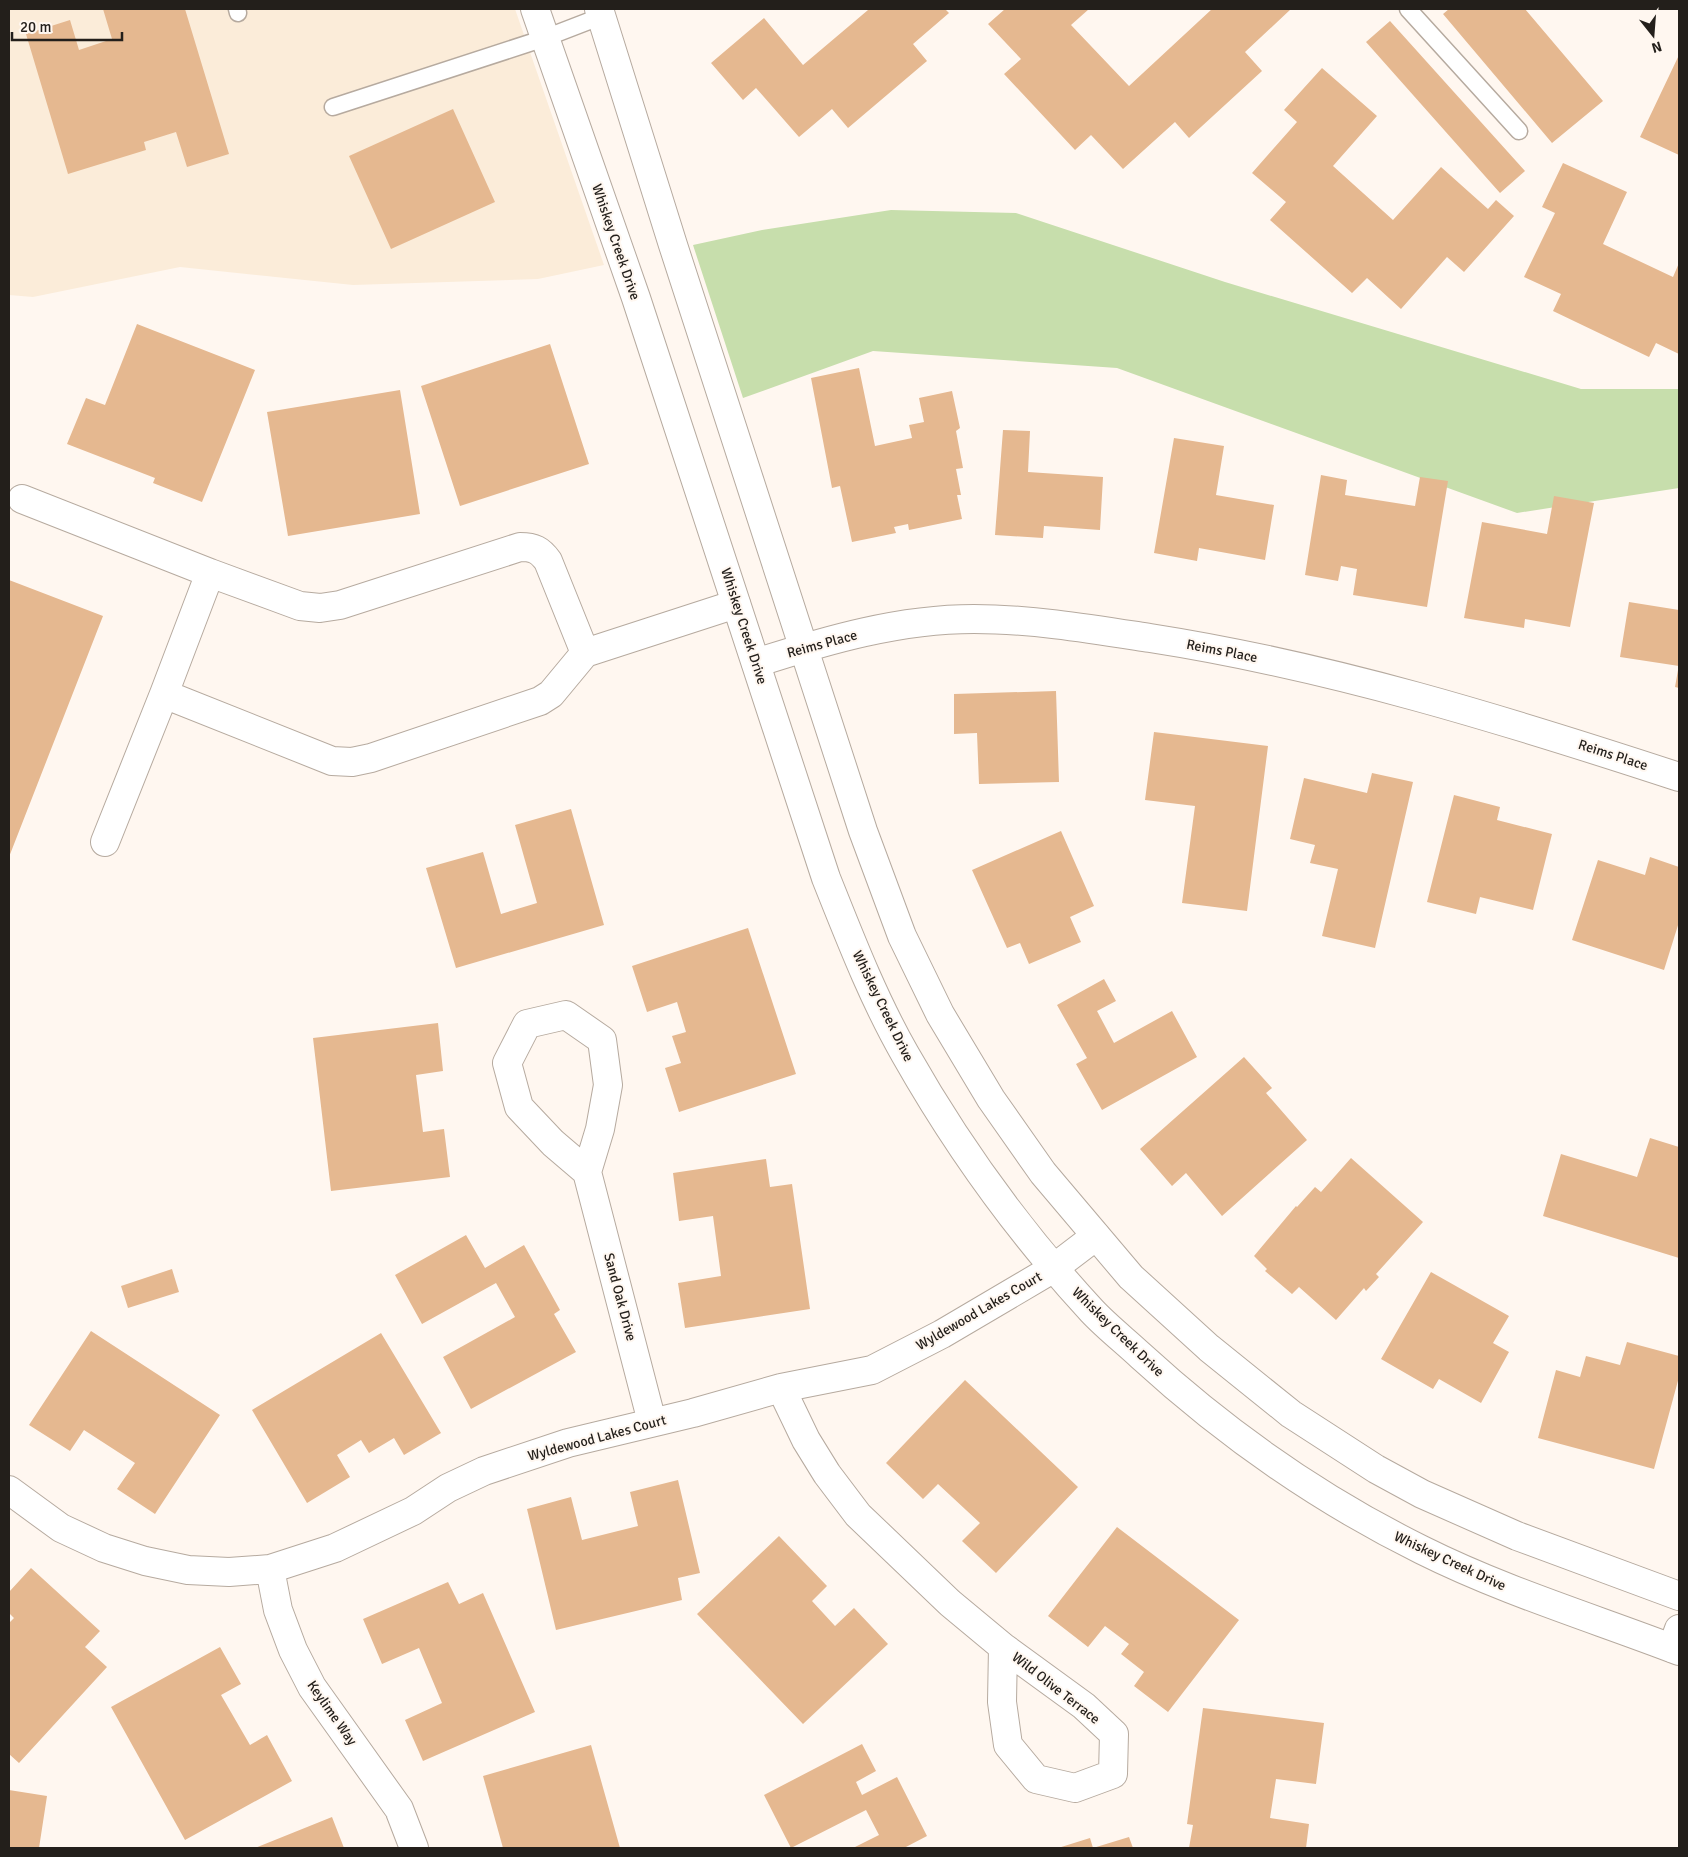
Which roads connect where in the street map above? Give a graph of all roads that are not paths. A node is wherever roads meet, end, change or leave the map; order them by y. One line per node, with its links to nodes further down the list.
1 (536, 9): 4 (street, Whiskey Creek Drive)
2 (1408, 9): 6 (lane)
3 (601, 12): 4 (lane); 10 (street)
4 (545, 38): 5 (lane); 9 (street, Whiskey Creek Drive)
5 (334, 107)
6 (1519, 131)
7 (22, 499): 8 (street)
8 (210, 573): 11 (street); 13 (street)
9 (736, 604): 11 (street); 12 (street, Whiskey Creek Drive)
10 (804, 648): 12 (street, Reims Place); 14 (street, Reims Place); 17 (street)
11 (584, 653): 13 (street)
12 (756, 663): 18 (street, Whiskey Creek Drive)
13 (164, 694): 15 (street)
14 (1679, 776)
15 (104, 842)
16 (587, 1172): 16 (street); 20 (street, Sand Oak Drive)
17 (1096, 1236): 18 (street, Wyldewood Lakes Court); 23 (street)
18 (1054, 1268): 19 (street, Wyldewood Lakes Court); 24 (street, Whiskey Creek Drive)
19 (782, 1388): 20 (street, Wyldewood Lakes Court); 25 (street, Wild Olive Terrace)
20 (652, 1422): 22 (street, Wyldewood Lakes Court)
21 (9, 1492): 22 (street, Wyldewood Lakes Court)
22 (270, 1568): 26 (street, Keylime Way)
23 (1679, 1596)
24 (1677, 1642)
25 (1003, 1647): 25 (street, Wild Olive Terrace)
26 (414, 1848)

